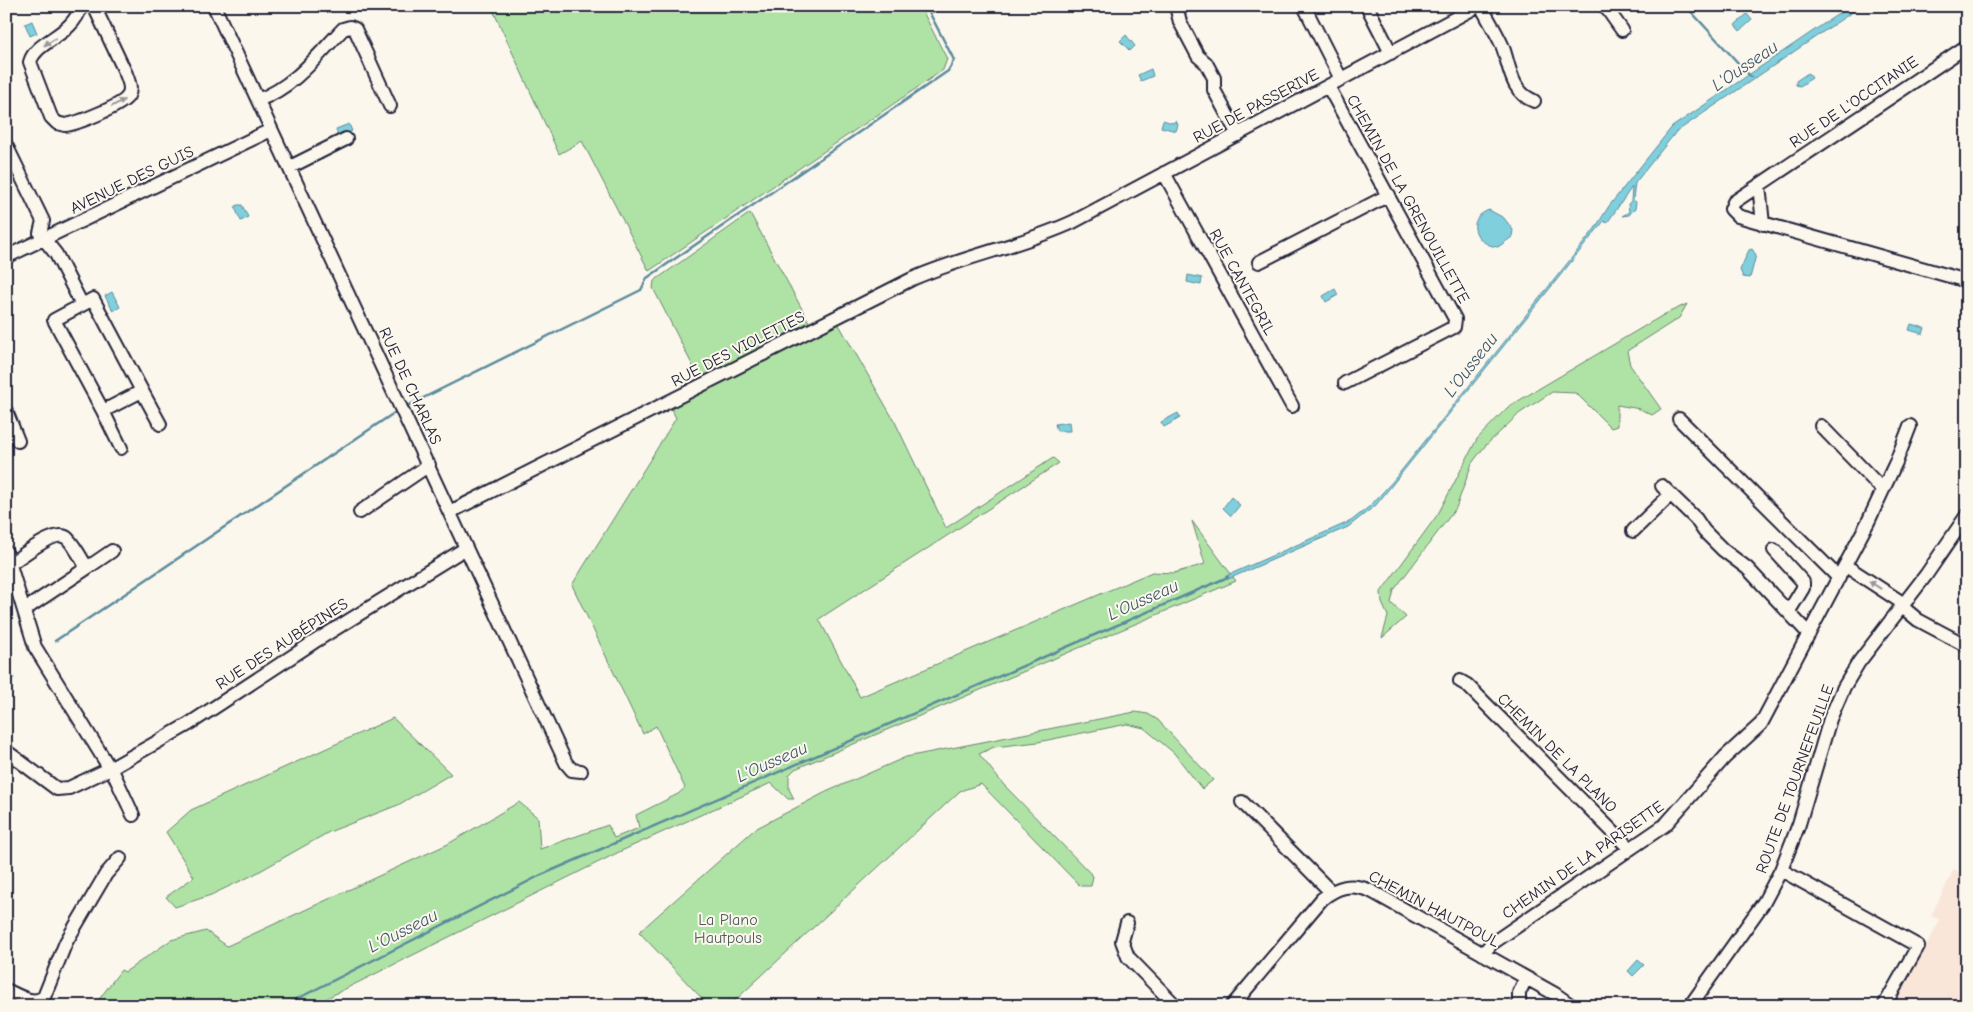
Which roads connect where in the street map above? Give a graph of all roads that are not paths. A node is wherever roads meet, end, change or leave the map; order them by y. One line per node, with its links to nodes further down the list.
1 (94, 6): 9 (street)
2 (214, 6): 15 (street, RUE DE CHARLAS)
3 (1176, 6): 19 (street)
4 (1304, 6): 13 (street)
5 (1367, 6): 12 (street)
6 (1479, 6): 12 (street, RUE DE PASSERIVE); 16 (street)
7 (1605, 6): 10 (street)
8 (80, 9): 9 (street); 9 (street, one-way to 9)
9 (101, 20)
10 (1622, 30)
11 (1967, 46): 24 (street, RUE DE L'OCCITANIE)
12 (1391, 53): 13 (street, RUE DE PASSERIVE)
13 (1342, 79): 14 (street, RUE DE PASSERIVE)
14 (1328, 86): 19 (street, RUE DE PASSERIVE); 25 (street, CHEMIN DE LA GRENOUILLETTE)
15 (258, 100): 17 (street); 18 (street, RUE DE CHARLAS)
16 (1534, 101)
17 (390, 106)
18 (271, 130): 22 (street, RUE DE CHARLAS); 28 (street, AVENUE DES GUIS)
19 (1238, 135): 23 (street, RUE DE PASSERIVE)
20 (346, 140): 22 (street)
21 (6, 145): 28 (street)
22 (290, 167): 44 (street, RUE DE CHARLAS)
23 (1164, 173): 27 (street, RUE DE PASSERIVE); 35 (street, RUE CANTEGRIL)
24 (1759, 185): 26 (street); 26 (street, RUE DE L'OCCITANIE)
25 (1389, 195): 30 (street); 33 (street, CHEMIN DE LA GRENOUILLETTE)
26 (1763, 224): 31 (street, RUE DE L'OCCITANIE)
27 (1048, 233): 47 (street, RUE DES VIOLETTES)
28 (43, 240): 29 (street, AVENUE DES GUIS); 32 (street)
29 (6, 258)
30 (1259, 262)
31 (1966, 279)
32 (82, 305): 34 (street); 36 (street)
33 (1346, 382)
34 (142, 390): 36 (street); 39 (street)
35 (1292, 406)
36 (103, 410): 43 (street)
37 (6, 411): 42 (street)
38 (1679, 419): 56 (street)
39 (160, 424)
40 (1821, 426): 45 (street)
41 (1910, 426): 45 (street, CHEMIN DE LA PARISETTE)
42 (18, 441)
43 (121, 448)
44 (429, 465): 46 (street); 47 (street, RUE DE CHARLAS)
45 (1883, 490): 54 (street, CHEMIN DE LA PARISETTE)
46 (360, 512)
47 (450, 512): 50 (street, RUE DE CHARLAS)
48 (1967, 515): 57 (street, ROUTE DE TOURNEFEUILLE)
49 (1633, 531): 59 (street)
50 (466, 548): 64 (street, RUE DES AUBÉPINES); 65 (street, RUE DE CHARLAS)
51 (1774, 550): 59 (street)
52 (112, 551): 55 (street)
53 (8, 558): 55 (street); 58 (street)
54 (1846, 566): 56 (street, CHEMIN DE LA PARISETTE); 57 (street, one-way to 54)
55 (87, 568): 58 (street)
56 (1839, 578): 60 (street, CHEMIN DE LA PARISETTE)
57 (1902, 606): 61 (street); 70 (street, ROUTE DE TOURNEFEUILLE)
58 (24, 610): 64 (street)
59 (1789, 611): 60 (street)
60 (1809, 634): 68 (street, CHEMIN DE LA PARISETTE)
61 (1967, 646)
62 (1460, 681): 68 (street, CHEMIN DE LA PLANO)
63 (6, 752): 64 (street, RUE DES AUBÉPINES)
64 (110, 768): 67 (street)
65 (581, 771)
66 (1242, 802): 71 (street)
67 (133, 815)
68 (1630, 850): 73 (street, CHEMIN DE LA PARISETTE)
69 (120, 858): 76 (street)
70 (1782, 870): 81 (street, ROUTE DE TOURNEFEUILLE); 82 (street)
71 (1331, 892): 73 (street, CHEMIN HAUTPOUL); 78 (street)
72 (1127, 922): 77 (street)
73 (1483, 954): 74 (street, CHEMIN HAUTPOUL)
74 (1526, 978): 79 (street); 80 (street, CHEMIN HAUTPOUL)
75 (6, 990): 76 (street)
76 (31, 1003)
77 (1176, 1006)
78 (1232, 1006)
79 (1519, 1006)
80 (1572, 1006)
81 (1690, 1006)
82 (1884, 1006)

